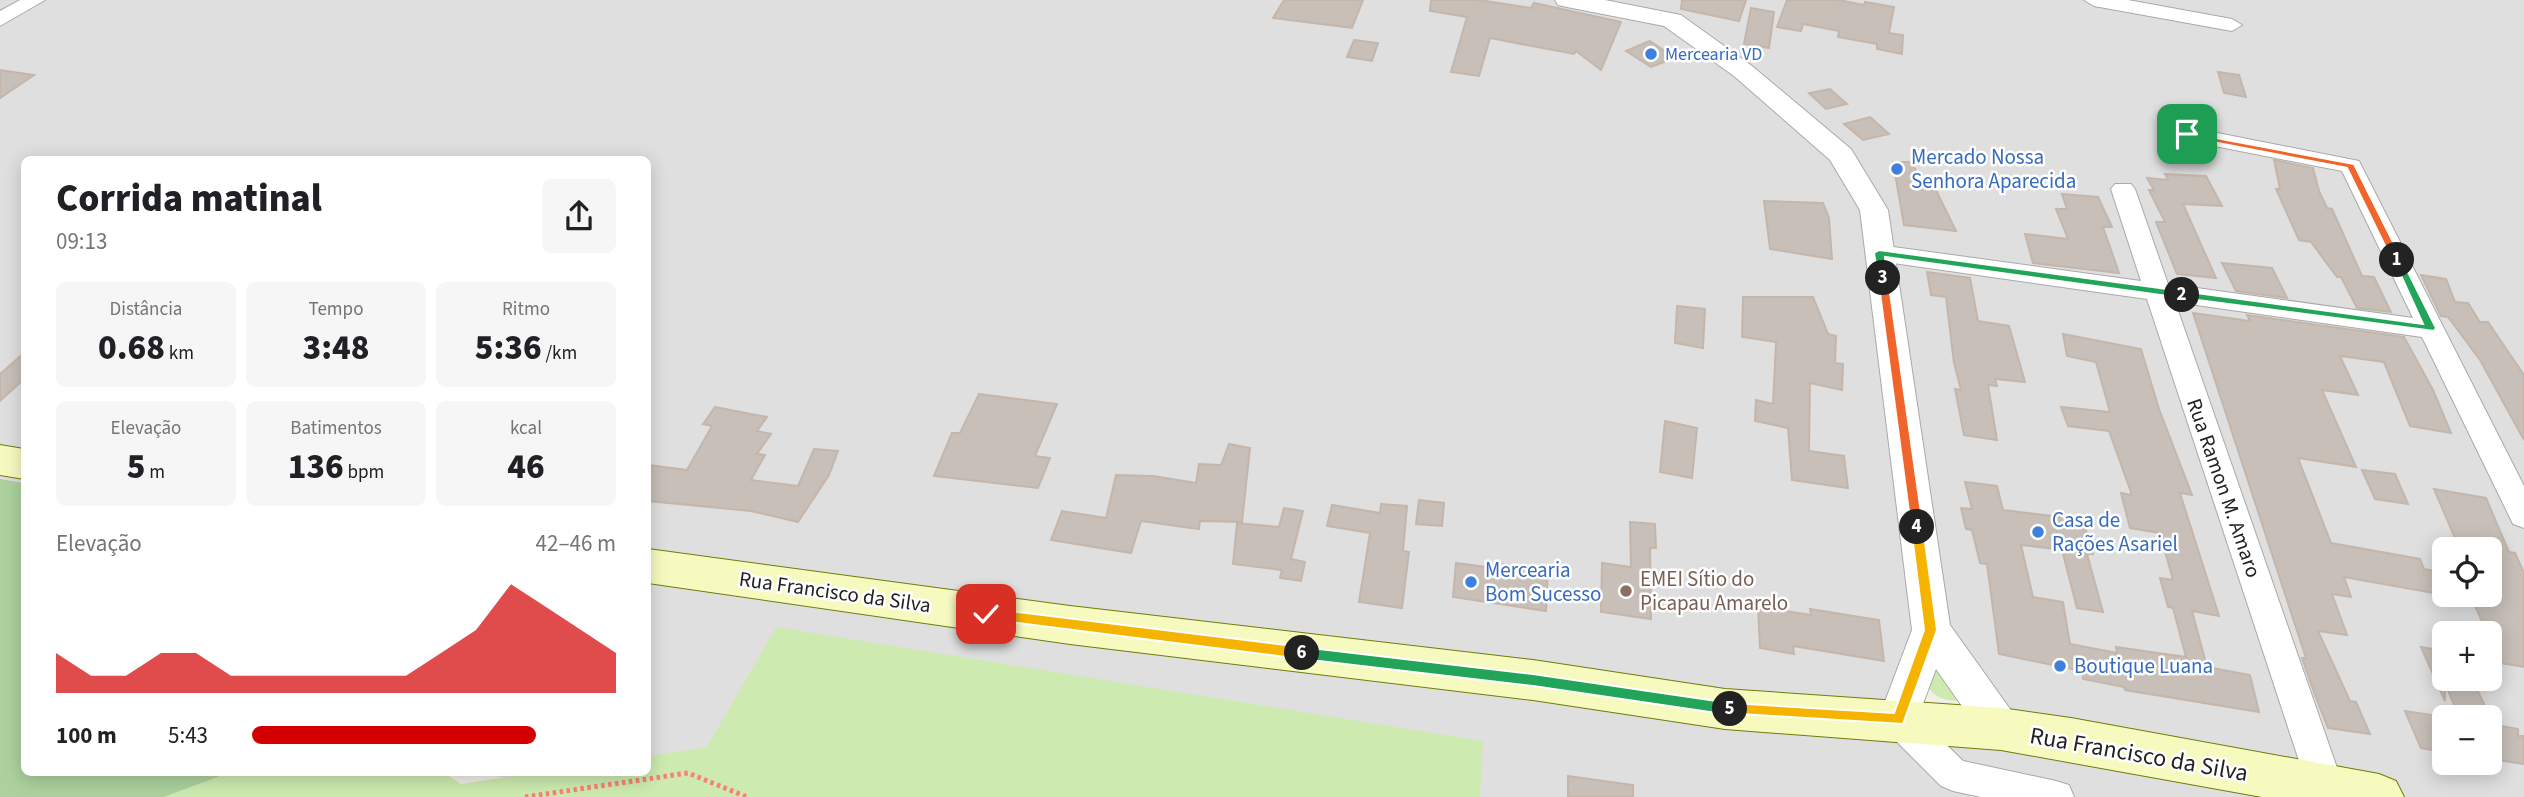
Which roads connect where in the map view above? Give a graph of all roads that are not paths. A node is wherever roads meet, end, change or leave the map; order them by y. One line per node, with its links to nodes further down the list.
1 (35, 0): 5 (street)
2 (1567, 0): 4 (street)
3 (2094, 0): 6 (street)
4 (1677, 10): 9 (street)
5 (0, 20)
6 (2232, 25)
7 (2187, 134): 11 (street)
8 (2123, 189): 10 (street, Rua Ramon M. Amaro)
9 (1879, 253): 10 (street); 16 (street)
10 (2158, 292): 11 (street); 20 (street, Rua Ramon M. Amaro)
11 (2430, 328): 14 (street)
12 (0, 460): 13 (main road)
13 (21, 464)
14 (2524, 516)
15 (651, 566): 17 (main road, Rua Francisco da Silva)
16 (1931, 630): 17 (street); 18 (street)
17 (1898, 720): 18 (main road, Rua Francisco da Silva); 21 (street)
18 (2001, 729): 19 (main road, Rua Francisco da Silva)
19 (2269, 787): 20 (main road, Rua Francisco da Silva)
20 (2326, 788): 22 (main road, Rua Francisco da Silva)
21 (2056, 797)
22 (2379, 797)

